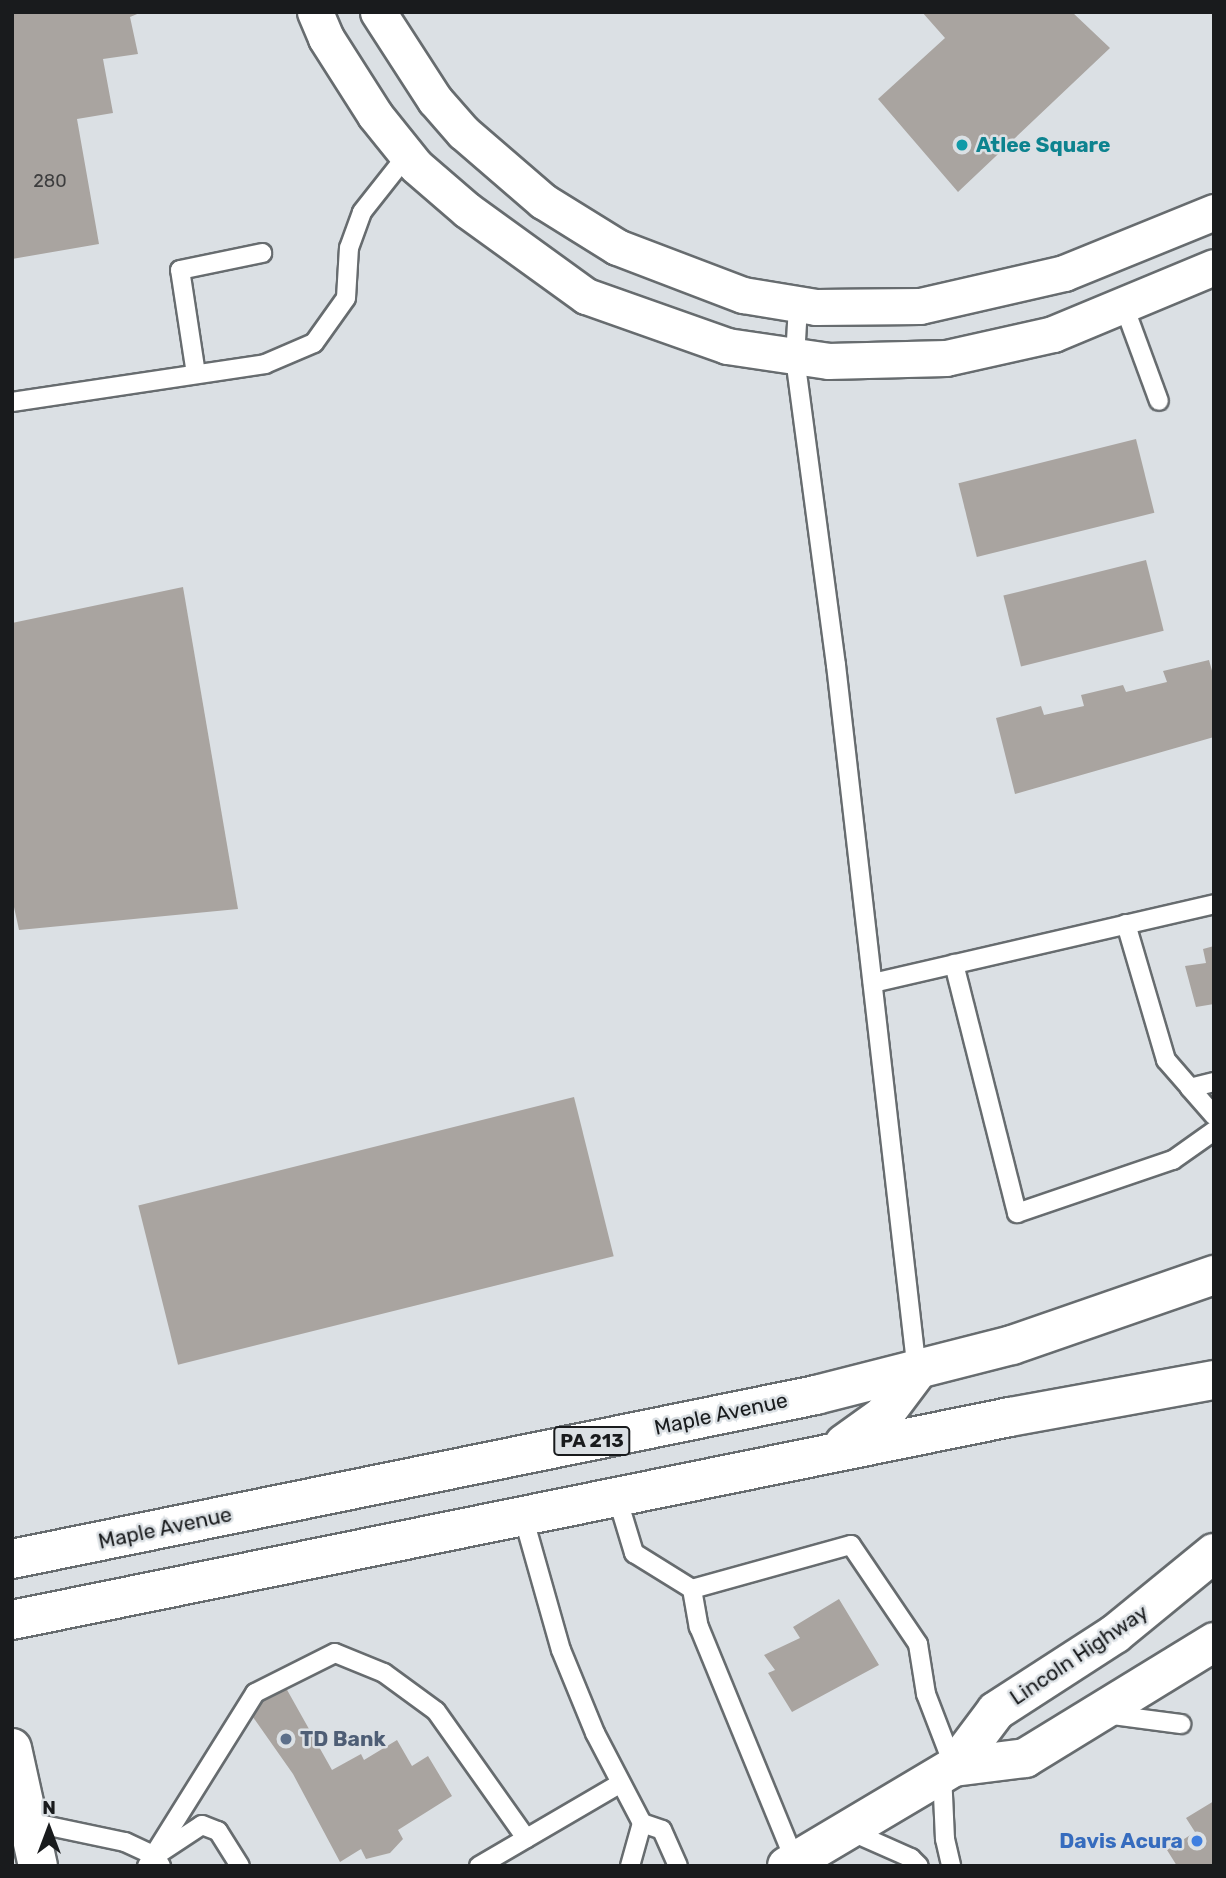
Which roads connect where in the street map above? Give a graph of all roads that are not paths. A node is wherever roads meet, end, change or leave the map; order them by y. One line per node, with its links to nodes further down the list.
1 (315, 12): 3 (street)
2 (377, 12): 7 (street)
3 (407, 155): 9 (street); 10 (lane)
4 (1214, 212): 7 (street)
5 (262, 253): 10 (lane)
6 (1214, 267): 8 (street)
7 (798, 306): 9 (lane)
8 (1124, 306): 9 (street); 11 (lane)
9 (795, 358): 16 (lane)
10 (196, 374): 12 (lane)
11 (1159, 401)
12 (12, 402)
13 (1214, 904): 14 (lane)
14 (1126, 924): 15 (lane); 18 (lane)
15 (954, 964): 16 (lane); 20 (lane)
16 (873, 983): 22 (lane)
17 (1214, 1082): 18 (lane)
18 (1190, 1088): 19 (lane)
19 (1214, 1115)
20 (1214, 1132)
21 (1214, 1275): 22 (main road, Maple Avenue / PA 213)
22 (917, 1371): 24 (main road); 28 (main road, Maple Avenue / PA 213)
23 (1214, 1380): 24 (main road)
24 (827, 1454): 25 (main road)
25 (617, 1497): 26 (main road); 29 (lane)
26 (523, 1516): 30 (main road); 36 (lane)
27 (1214, 1553): 35 (main road, Lincoln Highway)
28 (12, 1559)
29 (692, 1590): 35 (lane); 42 (lane)
30 (12, 1620)
31 (1214, 1642): 32 (main road, Lincoln Highway)
32 (1099, 1713): 33 (lane); 35 (main road, Lincoln Highway)
33 (1181, 1724)
34 (12, 1748): 37 (main road)
35 (948, 1770): 39 (main road, Lincoln Highway); 49 (lane)
36 (621, 1783): 38 (lane); 40 (lane)
37 (20, 1821): 41 (lane); 43 (main road)
38 (642, 1823): 46 (lane); 47 (lane)
39 (847, 1829): 42 (main road, Lincoln Highway); 48 (lane)
40 (526, 1838): 41 (lane); 45 (lane)
41 (154, 1862): 44 (lane)
42 (791, 1863)
43 (38, 1866)
44 (240, 1866)
45 (479, 1866)
46 (629, 1866)
47 (678, 1866)
48 (919, 1866)
49 (951, 1866)

